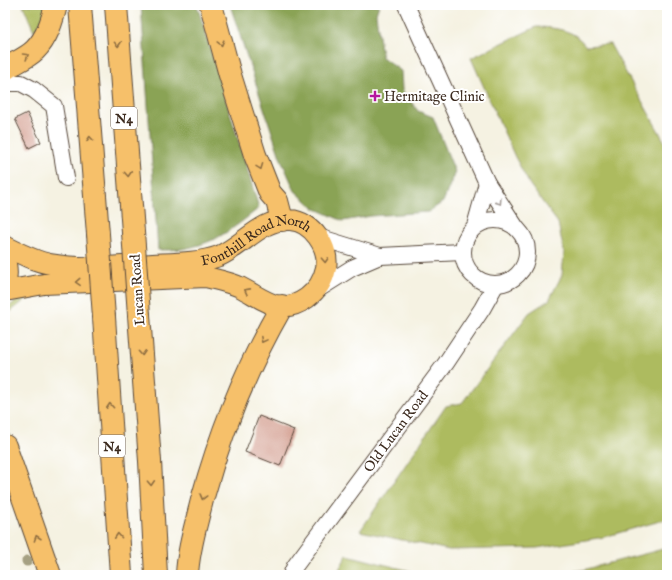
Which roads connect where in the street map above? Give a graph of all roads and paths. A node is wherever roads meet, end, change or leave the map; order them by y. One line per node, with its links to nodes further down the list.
1 (56, 5): 6 (highway, one-way to 1)
2 (80, 5): 25 (highway, N4, one-way to 2, bridge)
3 (116, 5): 26 (highway, Lucan Road / N4, one-way to 26, bridge)
4 (211, 5): 10 (highway, one-way to 10)
5 (406, 5): 9 (street)
6 (5, 69)
7 (5, 83): 8 (street)
8 (66, 178)
9 (487, 183): 11 (street); 12 (street, one-way to 12)
10 (282, 220): 13 (main road, Fonthill Road North); 14 (main road, Fonthill Road North)
11 (476, 226): 12 (street); 15 (street)
12 (515, 226): 18 (street)
13 (318, 237): 16 (street); 20 (main road, Fonthill Road North, one-way to 20)
14 (5, 246)
15 (462, 252): 16 (street); 18 (street)
16 (380, 256): 20 (street)
17 (5, 259): 19 (main road)
18 (496, 284): 28 (street, Old Lucan Road)
19 (5, 285)
20 (317, 290): 22 (main road)
21 (5, 291): 22 (main road, Fonthill Road North, one-way to 21)
22 (282, 306): 27 (highway, one-way to 27)
23 (5, 446): 24 (highway, one-way to 23)
24 (50, 575)
25 (120, 575)
26 (156, 575)
27 (187, 575)
28 (291, 575)

